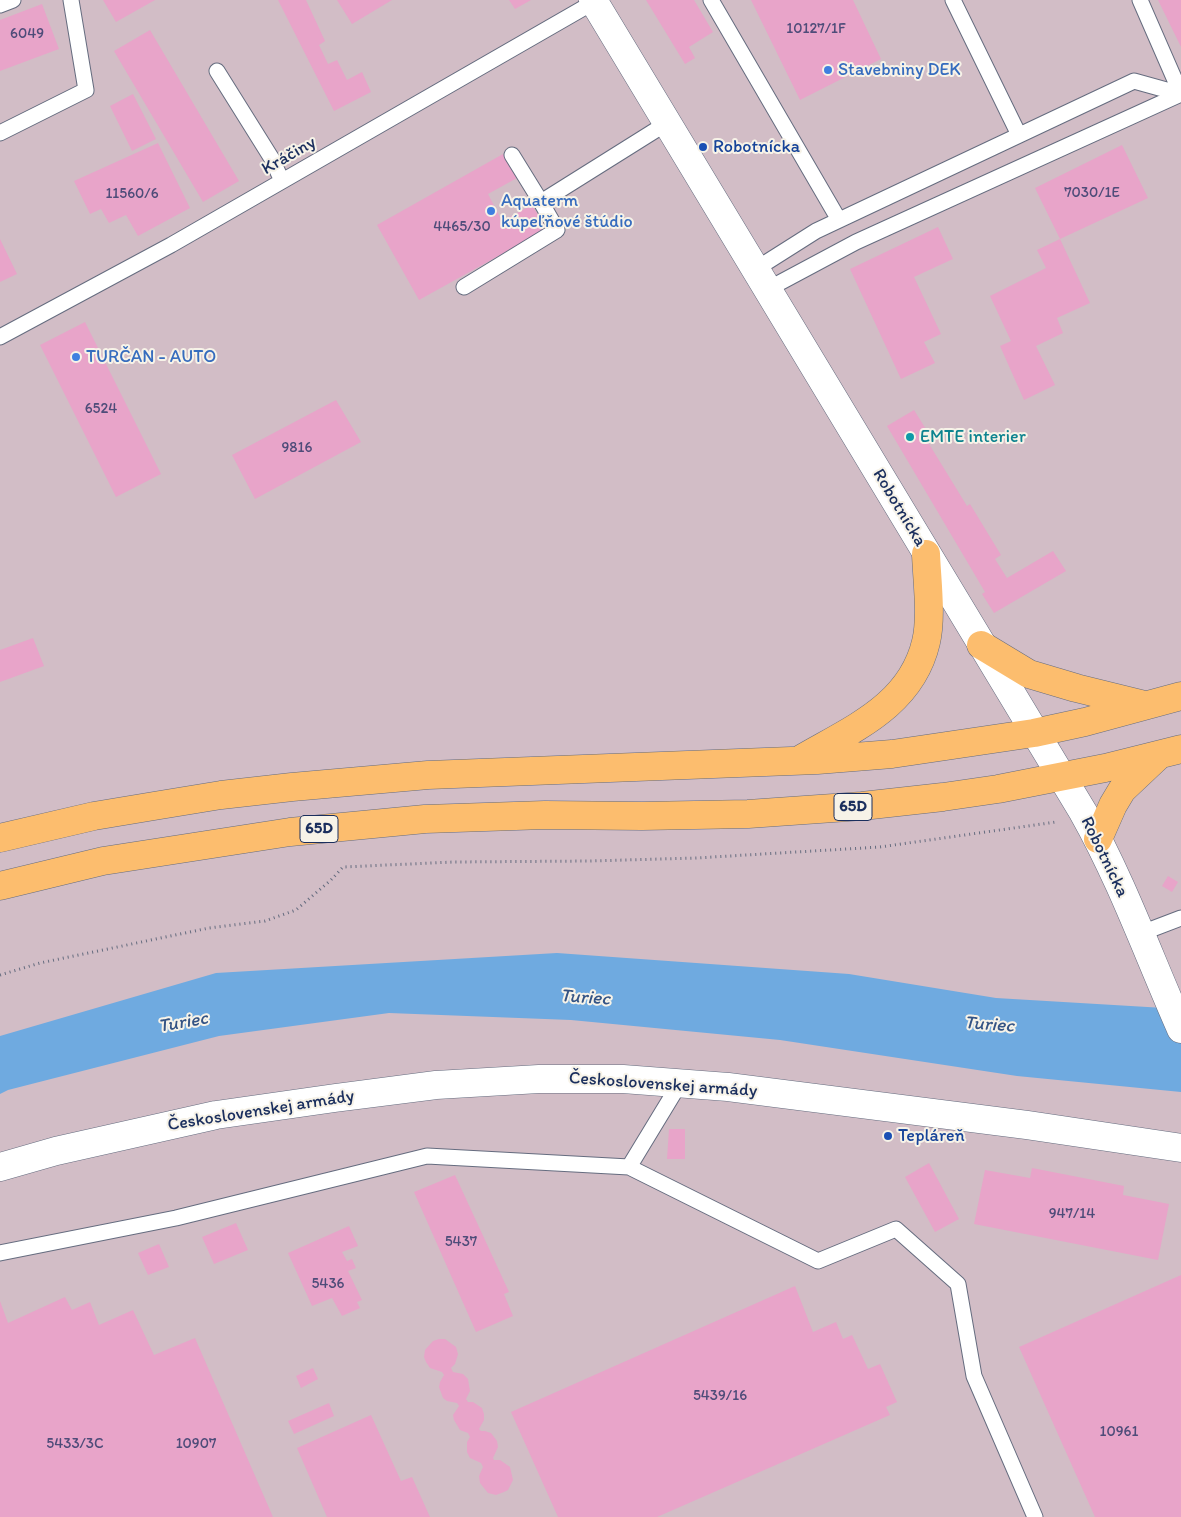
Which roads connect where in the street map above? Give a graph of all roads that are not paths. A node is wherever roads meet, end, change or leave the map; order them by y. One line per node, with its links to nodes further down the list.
1 (13, 0): 7 (lane)
2 (72, 0): 11 (lane)
3 (711, 0): 16 (lane)
4 (953, 0): 12 (lane)
5 (1140, 0): 9 (lane)
6 (593, 1): 10 (street, Robotnícka); 14 (lane, Kráčiny)
7 (0, 5)
8 (217, 71): 14 (lane)
9 (1181, 94): 12 (lane); 17 (lane)
10 (668, 123): 15 (lane); 17 (street, Robotnícka)
11 (0, 133)
12 (1019, 135): 16 (lane)
13 (512, 155): 15 (lane)
14 (282, 181): 19 (lane, Kráčiny)
15 (541, 202): 18 (lane)
16 (839, 220): 17 (lane)
17 (762, 279): 20 (street, Robotnícka)
18 (464, 288)
19 (0, 337)
20 (926, 554): 21 (street, Robotnícka); 26 (main road)
21 (981, 645): 23 (main road); 24 (street, Robotnícka)
22 (1181, 696): 23 (main road)
23 (1146, 706): 24 (main road)
24 (1034, 733): 26 (main road); 27 (street, Robotnícka)
25 (1170, 753): 27 (main road, 65D); 29 (main road)
26 (799, 760): 28 (main road)
27 (1061, 776): 29 (street, Robotnícka); 30 (main road, 65D)
28 (0, 838)
29 (1098, 840): 32 (street, Robotnícka)
30 (0, 886)
31 (1181, 918): 32 (lane)
32 (1140, 934): 33 (street, Robotnícka)
33 (1181, 1029)
34 (680, 1083): 35 (street, Československej armády); 36 (street, Československej armády); 37 (lane)
35 (1181, 1148)
36 (0, 1167)
37 (629, 1167): 38 (lane); 39 (lane)
38 (0, 1253)
39 (1036, 1517)

